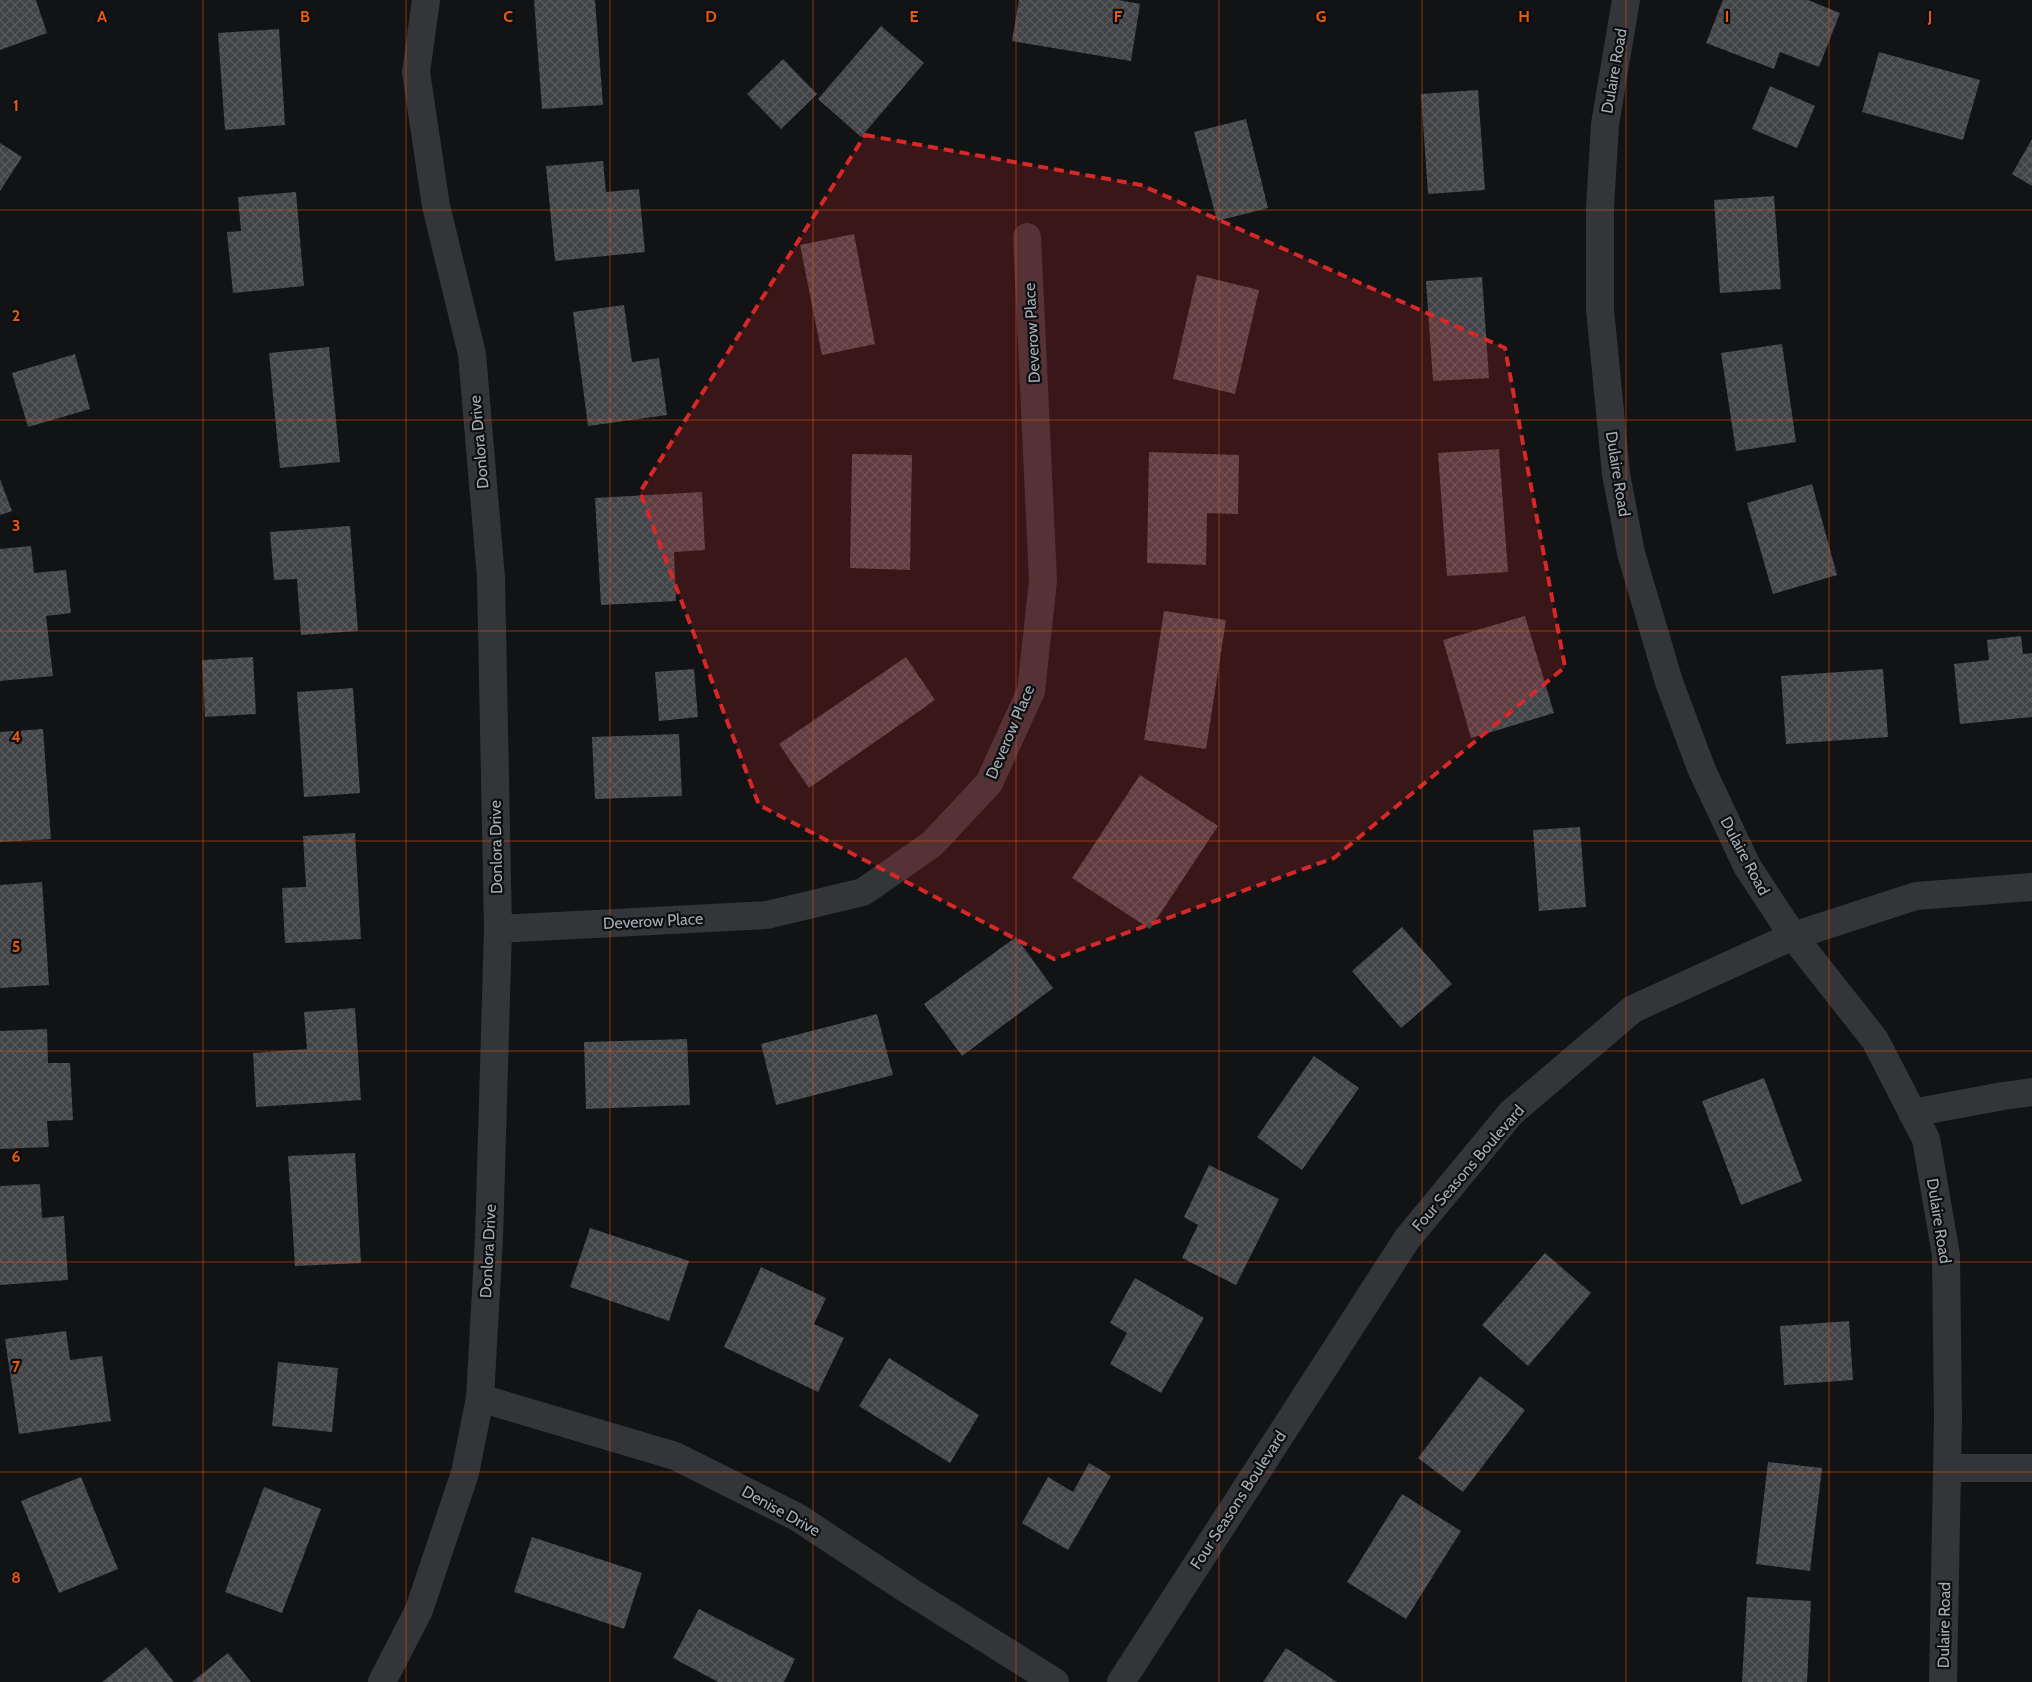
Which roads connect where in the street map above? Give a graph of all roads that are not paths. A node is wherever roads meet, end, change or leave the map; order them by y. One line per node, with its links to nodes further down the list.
1 (426, 0): 5 (street, Donlora Drive)
2 (1626, 0): 6 (street, Dulaire Road)
3 (1028, 237): 5 (street, Deverow Place)
4 (2032, 887): 6 (street, Four Seasons Boulevard)
5 (498, 930): 9 (street, Donlora Drive)
6 (1793, 936): 8 (street, Dulaire Road); 14 (street, Four Seasons Boulevard)
7 (2032, 1092): 8 (street)
8 (1912, 1113): 10 (street, Dulaire Road)
9 (480, 1398): 12 (street, Donlora Drive); 13 (street, Denise Drive)
10 (1948, 1468): 11 (street); 15 (street, Dulaire Road)
11 (2032, 1468)
12 (382, 1682)
13 (1055, 1682)
14 (1121, 1682)
15 (1943, 1682)

